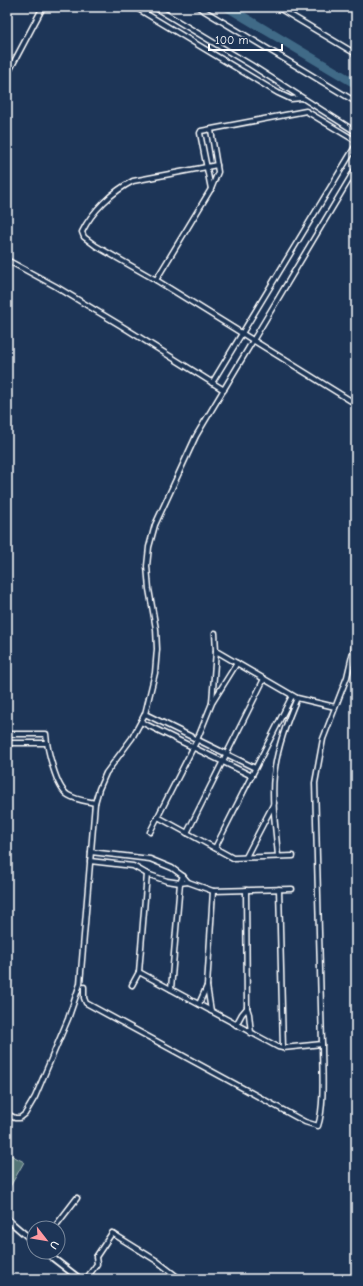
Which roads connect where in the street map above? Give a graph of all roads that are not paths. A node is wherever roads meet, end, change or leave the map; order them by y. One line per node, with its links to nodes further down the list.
1 (43, 7): 7 (street)
2 (135, 7): 8 (street)
3 (154, 7): 8 (street)
4 (198, 7): 9 (street)
5 (277, 7): 6 (street)
6 (356, 54)
7 (7, 75)
8 (302, 98): 11 (street)
9 (356, 102)
10 (211, 130): 12 (street); 14 (street); 15 (street)
11 (356, 132)
12 (356, 141)
13 (356, 145): 20 (street)
14 (217, 165): 15 (street); 17 (street)
15 (207, 167): 17 (street); 19 (street)
16 (356, 168): 21 (street)
17 (211, 189): 19 (street)
18 (7, 260): 22 (street)
19 (156, 280): 20 (street)
20 (242, 334): 21 (street); 22 (street)
21 (254, 341): 23 (street); 24 (street)
22 (213, 382): 23 (street)
23 (224, 389): 34 (street)
24 (356, 404)
25 (215, 633): 27 (street)
26 (356, 640): 33 (street)
27 (216, 651): 28 (street); 32 (street)
28 (237, 663): 29 (street); 32 (street)
29 (264, 679): 30 (street); 41 (street)
30 (292, 696): 31 (street); 43 (street)
31 (297, 698): 33 (street); 45 (street)
32 (212, 703): 37 (street)
33 (335, 707): 76 (street)
34 (145, 714): 35 (street); 37 (street)
35 (141, 722): 40 (street); 46 (street)
36 (7, 734): 39 (street)
37 (197, 740): 40 (street); 41 (street)
38 (7, 743): 39 (street)
39 (46, 743): 46 (street)
40 (194, 748): 42 (street); 47 (street)
41 (226, 754): 42 (street); 43 (street)
42 (222, 762): 44 (street); 49 (street)
43 (256, 768): 44 (street)
44 (252, 776): 50 (street)
45 (274, 803): 53 (street); 55 (street)
46 (95, 804): 51 (street)
47 (158, 817): 48 (street); 49 (street)
48 (150, 832)
49 (187, 833): 50 (street)
50 (215, 848): 55 (street)
51 (91, 852): 52 (street); 56 (street)
52 (134, 856): 57 (street); 59 (street)
53 (278, 856): 54 (street); 55 (street)
54 (293, 856)
55 (246, 857)
56 (90, 861): 57 (street); 78 (street)
57 (133, 866): 58 (street)
58 (147, 874): 61 (street); 66 (street)
59 (183, 876): 60 (street); 61 (street)
60 (188, 882): 61 (street); 65 (street)
61 (180, 883): 70 (street)
62 (279, 889): 63 (street); 64 (street); 77 (street)
63 (292, 889)
64 (246, 890): 65 (street); 72 (street)
65 (213, 891): 68 (street)
66 (139, 972): 67 (street); 70 (street)
67 (132, 985)
68 (207, 986): 71 (street); 73 (street)
69 (84, 987): 76 (street)
70 (171, 989): 71 (street)
71 (199, 1004): 73 (street)
72 (247, 1008): 74 (street); 75 (street)
73 (211, 1011): 74 (street)
74 (236, 1024): 75 (street)
75 (251, 1033): 77 (street)
76 (322, 1044): 77 (street)
77 (283, 1048)
78 (7, 1114)
79 (77, 1198): 81 (street)
80 (7, 1219): 82 (street)
81 (60, 1220)
82 (26, 1235)
83 (55, 1260): 84 (street)
84 (80, 1279)
85 (86, 1279): 86 (street)
86 (180, 1279)

